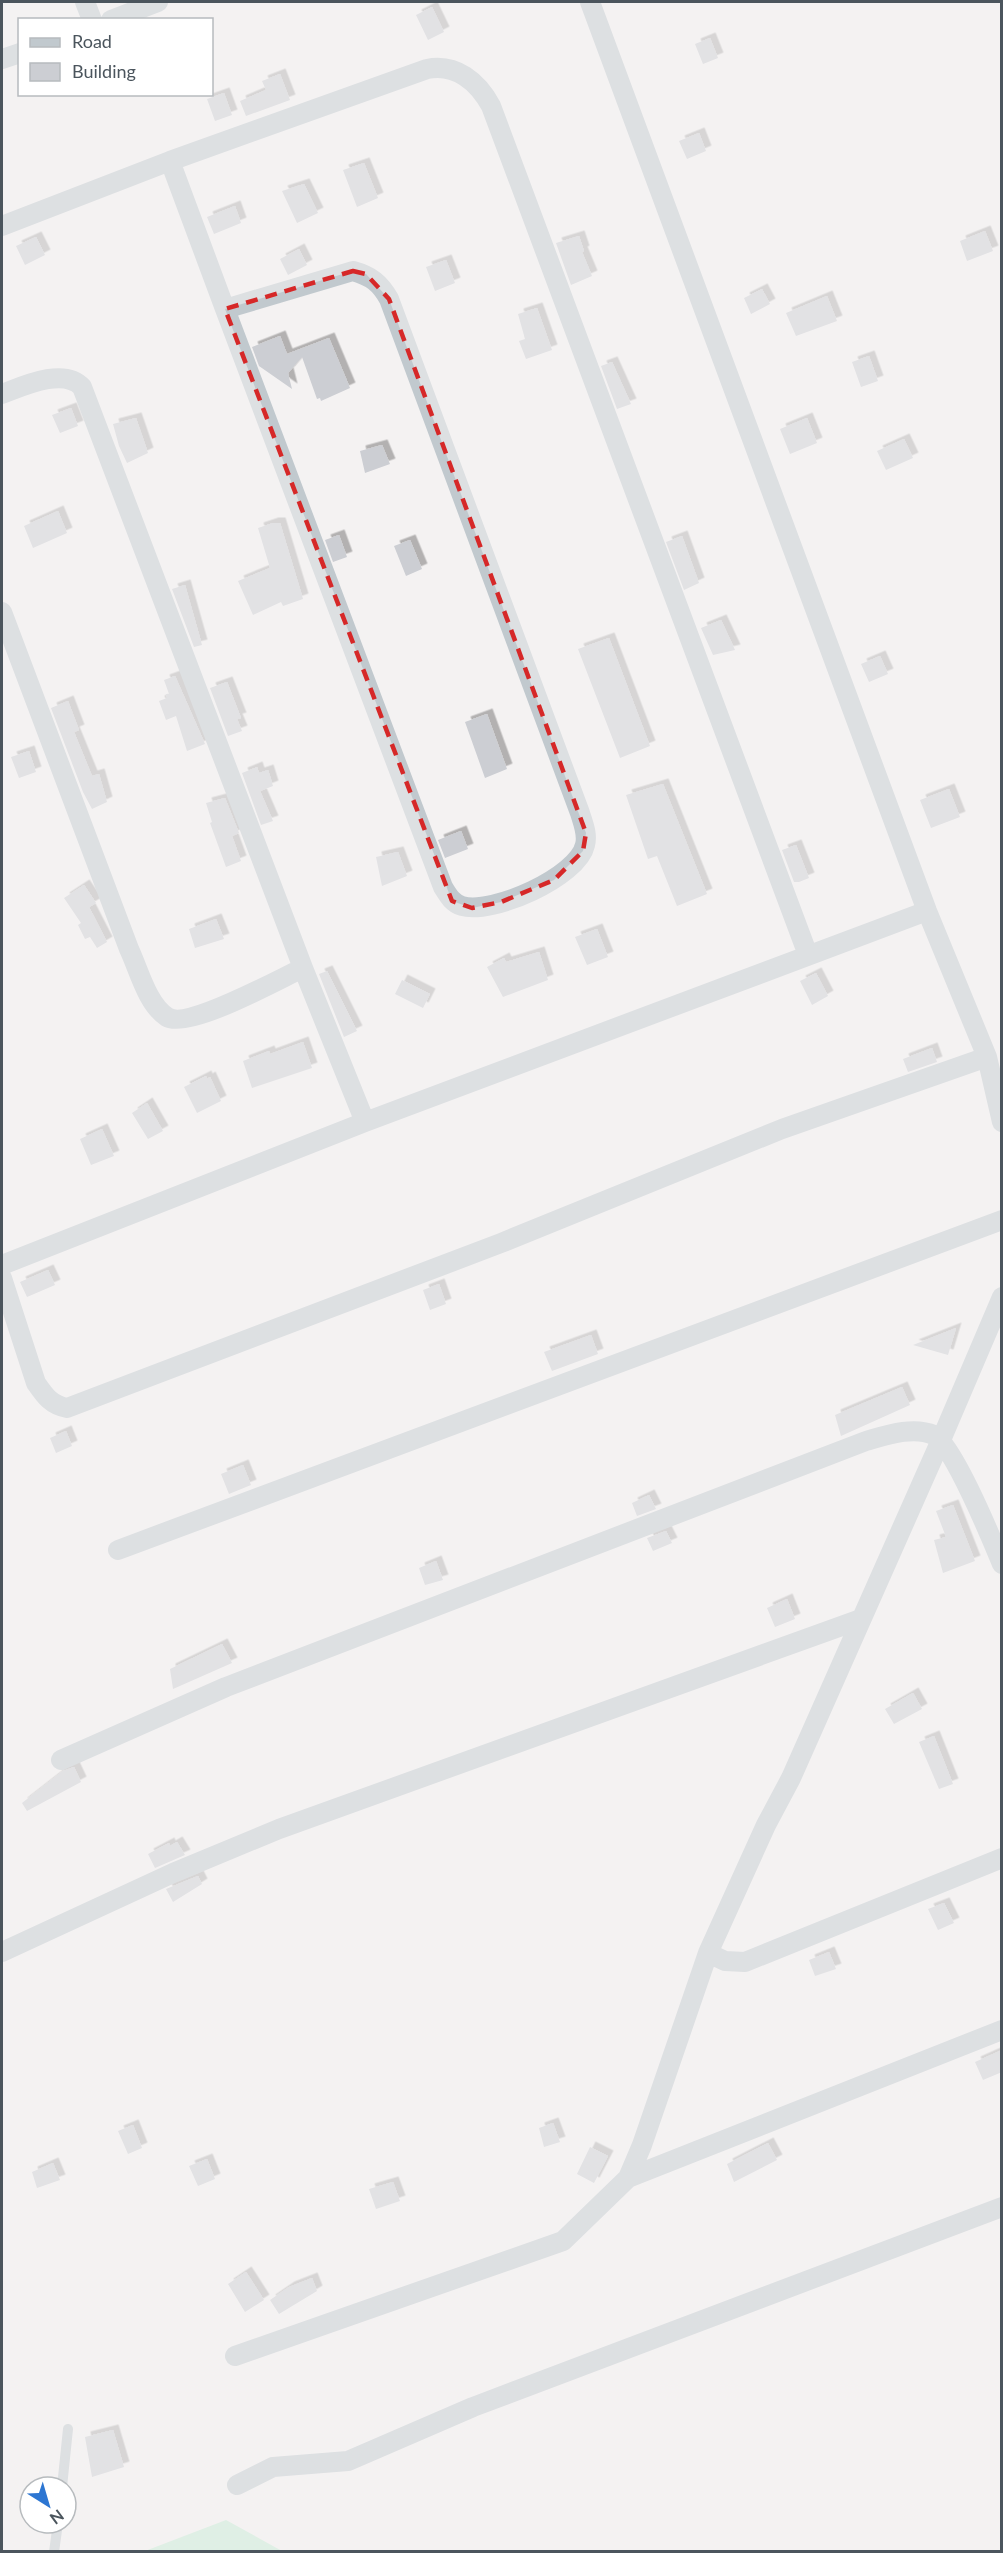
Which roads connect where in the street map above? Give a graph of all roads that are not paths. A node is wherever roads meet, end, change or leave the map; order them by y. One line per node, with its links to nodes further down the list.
1 (85, 2): 4 (street)
2 (158, 2): 5 (street)
3 (590, 2): 13 (street)
4 (91, 18)
5 (116, 18)
6 (18, 54): 7 (street)
7 (2, 59)
8 (170, 161): 9 (street); 10 (street); 14 (street)
9 (2, 225)
10 (225, 309): 10 (street)
11 (2, 394): 15 (street)
12 (2, 612): 15 (street)
13 (927, 911): 14 (street); 16 (street)
14 (808, 955): 17 (street)
15 (303, 968): 17 (street)
16 (987, 1057): 18 (street); 21 (street)
17 (365, 1122): 20 (street)
18 (1002, 1122)
19 (1002, 1220): 24 (street)
20 (2, 1265)
21 (2, 1278)
22 (1002, 1297): 23 (street)
23 (941, 1440): 25 (street); 26 (street); 27 (street)
24 (118, 1550)
25 (1002, 1564)
26 (861, 1618): 29 (street); 30 (street)
27 (61, 1760)
28 (1002, 1858): 30 (street)
29 (2, 1952)
30 (708, 1953): 32 (street)
31 (1002, 2030): 32 (street)
32 (628, 2178): 34 (street)
33 (1002, 2206): 37 (street)
34 (235, 2356)
35 (68, 2429): 36 (lane)
36 (63, 2475)
37 (237, 2485)
38 (56, 2535): 39 (lane)
39 (54, 2552)

